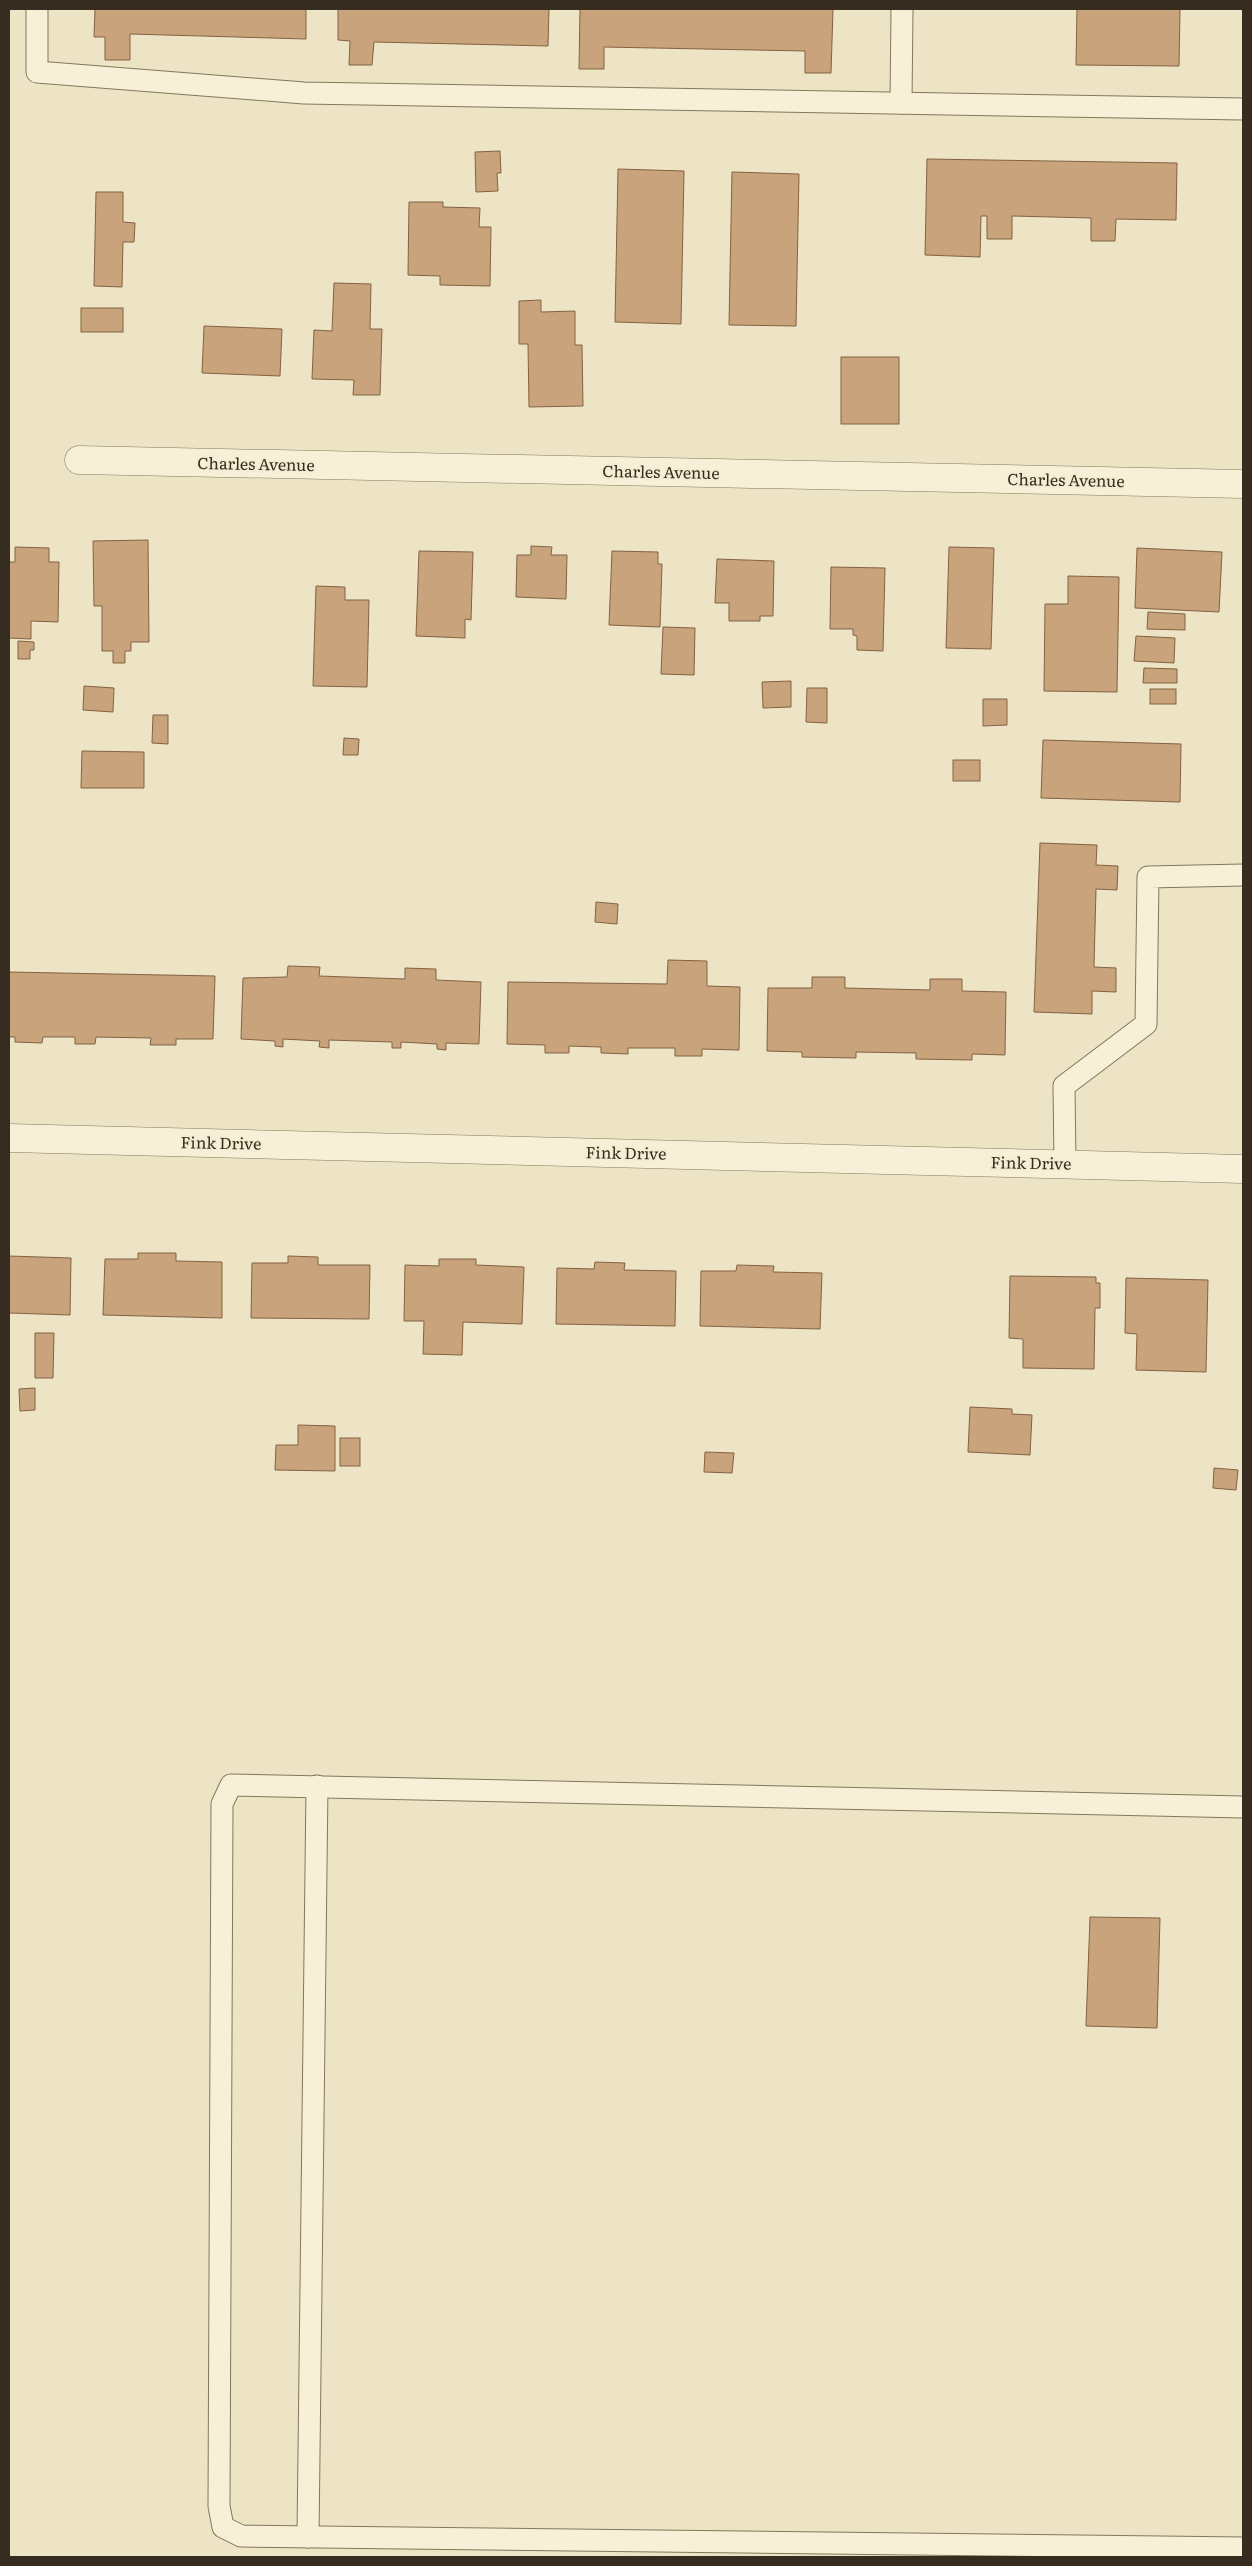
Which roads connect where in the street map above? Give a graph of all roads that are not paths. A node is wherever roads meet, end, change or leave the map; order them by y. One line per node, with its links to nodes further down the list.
1 (37, 9): 3 (lane)
2 (902, 9): 3 (lane)
3 (901, 103): 4 (lane)
4 (1243, 109)
5 (79, 460): 6 (street, Charles Avenue)
6 (1243, 484)
7 (1243, 875): 9 (lane)
8 (9, 1138): 9 (street, Fink Drive)
9 (1064, 1164): 10 (street, Fink Drive)
10 (1243, 1169)
11 (316, 1786): 12 (lane); 13 (lane); 13 (lane)
12 (1243, 1807)
13 (308, 2537): 14 (lane)
14 (1243, 2548)

